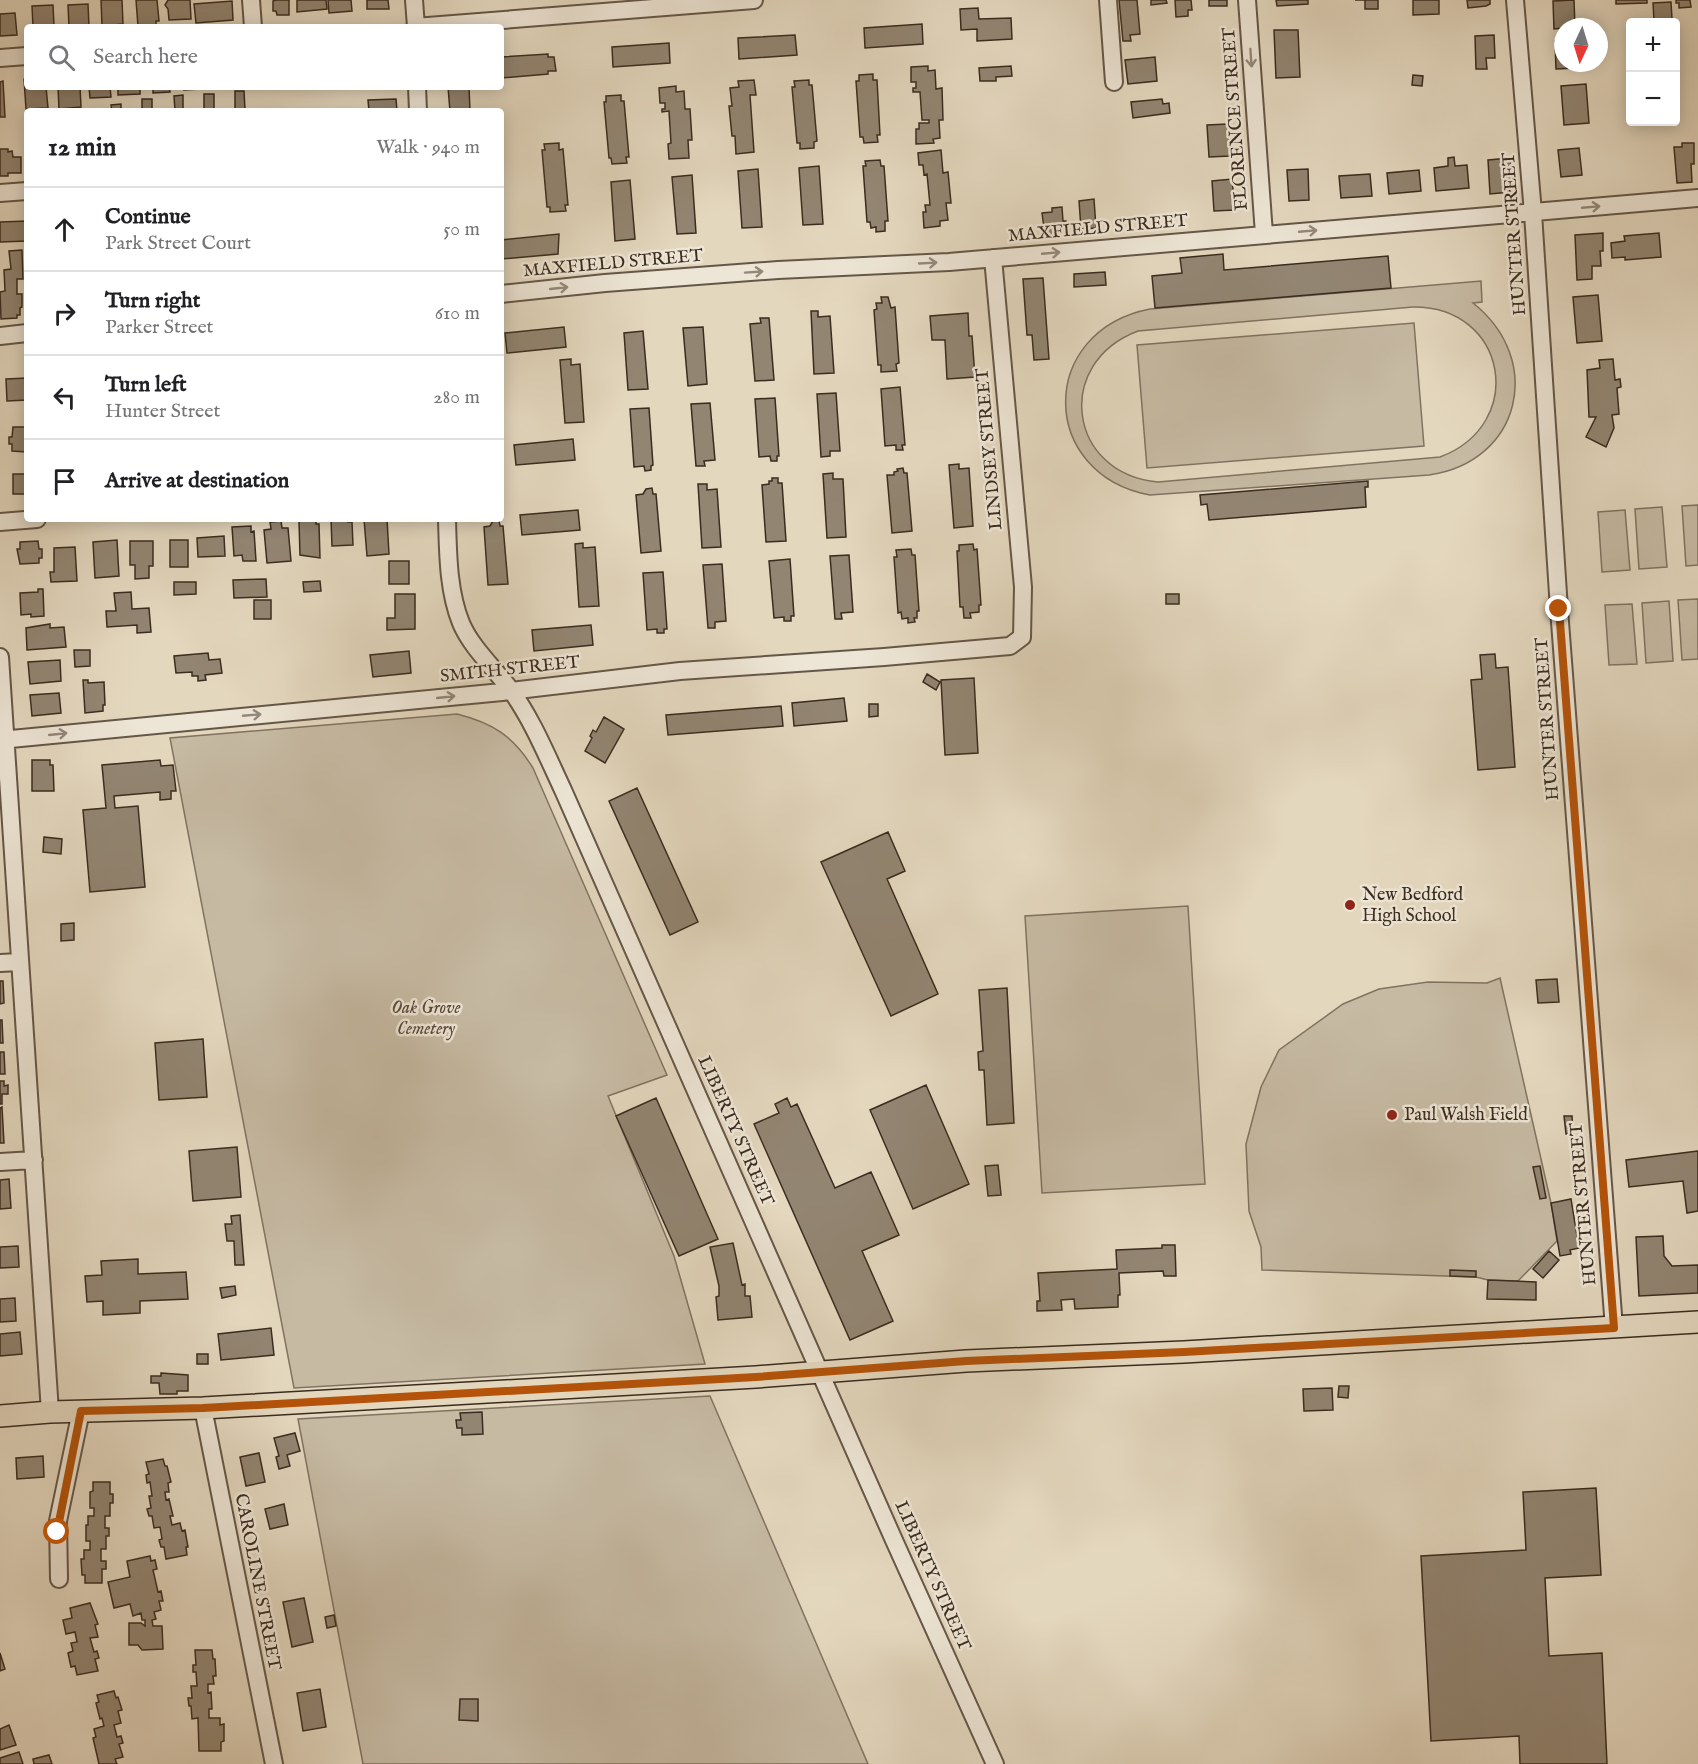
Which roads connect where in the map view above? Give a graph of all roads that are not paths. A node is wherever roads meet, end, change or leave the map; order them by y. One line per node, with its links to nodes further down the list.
1 (250, 0): 8 (street)
2 (414, 0): 9 (street)
3 (743, 0): 7 (street)
4 (1108, 0): 13 (street)
5 (1247, 0): 20 (street, FLORENCE STREET, one-way to 20)
6 (1515, 0): 19 (street, HUNTER STREET)
7 (577, 7): 10 (street)
8 (253, 24)
9 (416, 24)
10 (440, 24)
11 (24, 56): 12 (street)
12 (0, 57)
13 (1114, 82)
14 (417, 90): 15 (street)
15 (418, 108)
16 (24, 191): 17 (street)
17 (0, 193)
18 (1698, 198): 19 (street, MAXFIELD STREET, one-way to 18)
19 (1533, 213): 20 (street, MAXFIELD STREET, one-way to 19); 37 (street, HUNTER STREET)
20 (1264, 234): 21 (street, MAXFIELD STREET, one-way to 20)
21 (993, 258): 22 (street, MAXFIELD STREET, one-way to 21); 28 (street, LINDSEY STREET)
22 (504, 294)
23 (24, 333): 24 (street)
24 (0, 336)
25 (24, 520): 26 (street)
26 (0, 522)
27 (447, 522): 30 (street, LIBERTY STREET)
28 (1022, 637): 30 (street, SMITH STREET)
29 (0, 657): 31 (street)
30 (511, 691): 31 (street, SMITH STREET, one-way to 30); 38 (street, LIBERTY STREET)
31 (3, 739): 32 (street)
32 (19, 962): 33 (street); 34 (street)
33 (0, 963)
34 (34, 1160): 35 (street); 41 (street)
35 (0, 1162)
36 (1698, 1322): 37 (main road)
37 (1614, 1328): 38 (main road)
38 (821, 1371): 39 (main road); 45 (street, LIBERTY STREET)
39 (203, 1408): 40 (main road); 44 (street, CAROLINE STREET)
40 (81, 1411): 41 (main road); 43 (street)
41 (50, 1412): 42 (main road)
42 (0, 1416)
43 (59, 1579)
44 (274, 1764)
45 (995, 1764)

